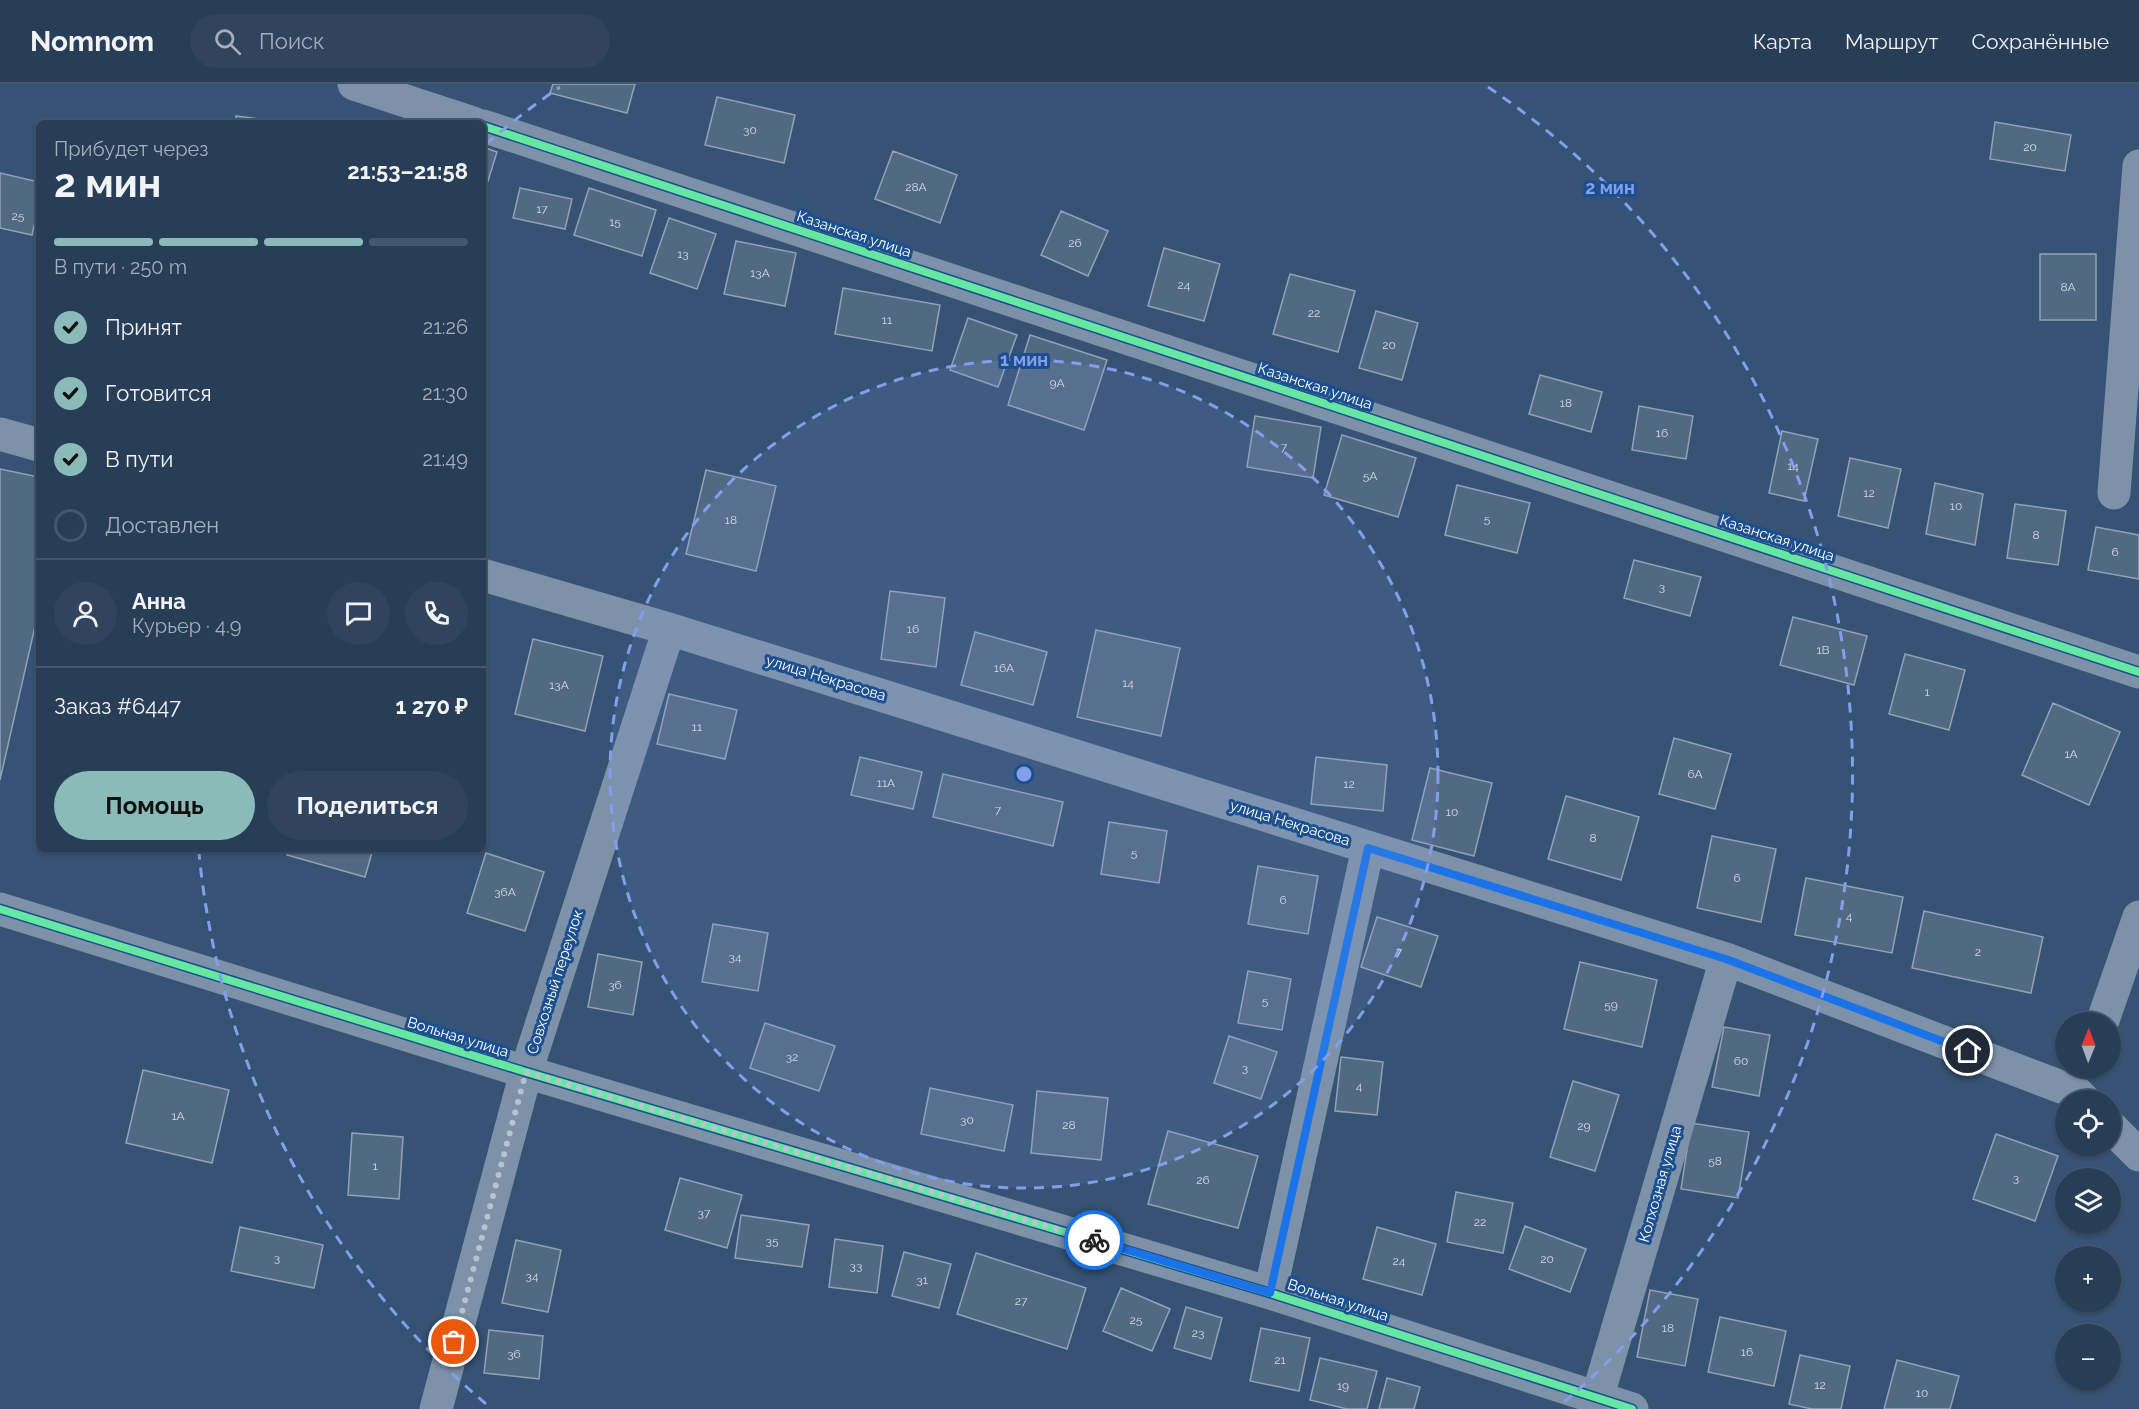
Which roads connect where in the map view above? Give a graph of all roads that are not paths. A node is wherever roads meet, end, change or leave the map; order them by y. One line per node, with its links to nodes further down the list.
1 (354, 84): 2 (street)
2 (464, 120)
3 (486, 127): 11 (street, Казанская улица)
4 (2139, 166): 5 (street)
5 (2136, 240): 8 (street)
6 (0, 434): 7 (street)
7 (36, 445)
8 (2114, 492)
9 (486, 576): 10 (street, улица Некрасова)
10 (669, 629): 12 (street, улица Некрасова); 17 (street, Совхозный переулок)
11 (2139, 672)
12 (1368, 848): 15 (street, улица Некрасова); 21 (street)
13 (0, 909): 17 (street, Вольная улица)
14 (2139, 917): 16 (street)
15 (1726, 959): 18 (street, улица Некрасова); 22 (street, Колхозная улица)
16 (2106, 1012)
17 (526, 1072): 21 (street, Вольная улица); 23 (street, Совхозный переулок)
18 (2083, 1087)
19 (2121, 1137): 20 (street)
20 (2139, 1155)
21 (1270, 1293): 22 (street, Вольная улица)
22 (1596, 1404): 24 (street, Вольная улица)
23 (436, 1409)
24 (1632, 1409)

